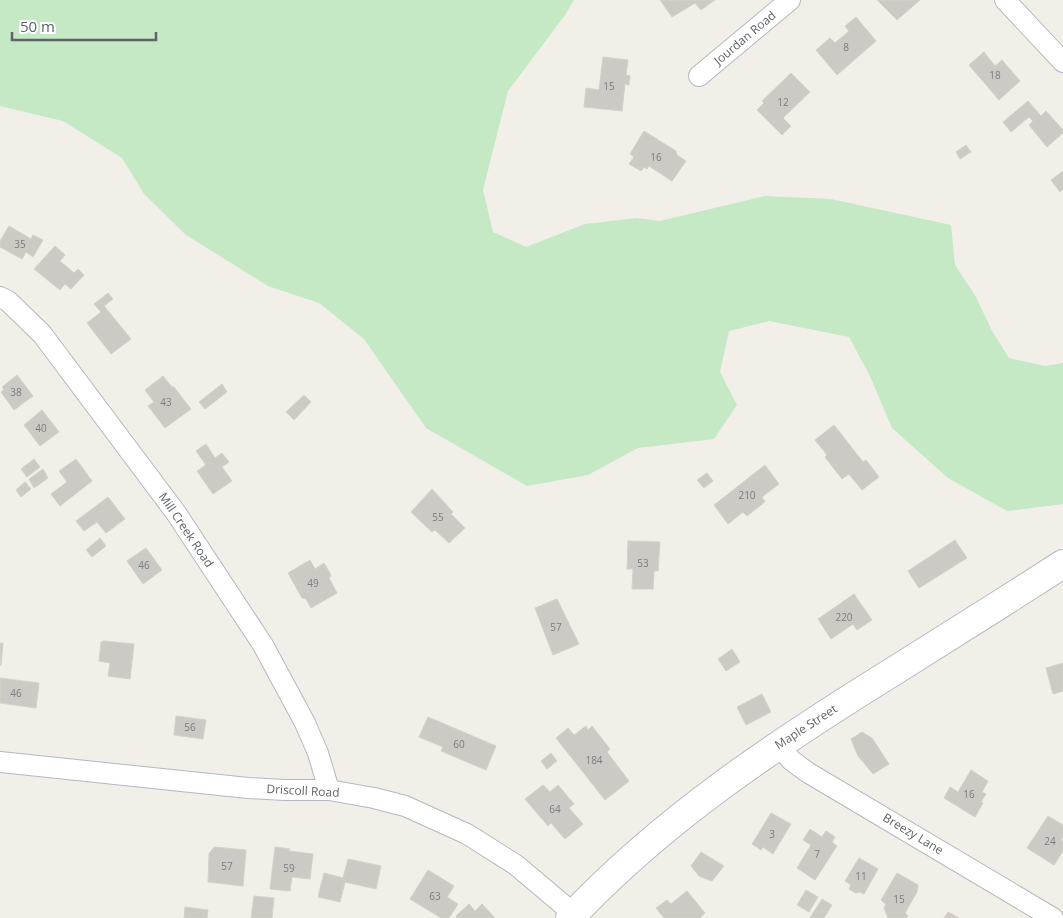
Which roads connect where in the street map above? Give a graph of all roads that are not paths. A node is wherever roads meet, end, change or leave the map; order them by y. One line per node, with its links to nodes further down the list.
1 (790, 0): 4 (street, Jourdan Road)
2 (1005, 0): 3 (street)
3 (1063, 62)
4 (699, 76)
5 (0, 297): 9 (street, Mill Creek Road)
6 (1063, 564): 7 (street, Maple Street)
7 (778, 745): 10 (street, Maple Street); 11 (street, Breezy Lane)
8 (0, 762): 9 (street, Driscoll Road)
9 (329, 790): 10 (street, Driscoll Road)
10 (572, 916)
11 (1053, 918)

